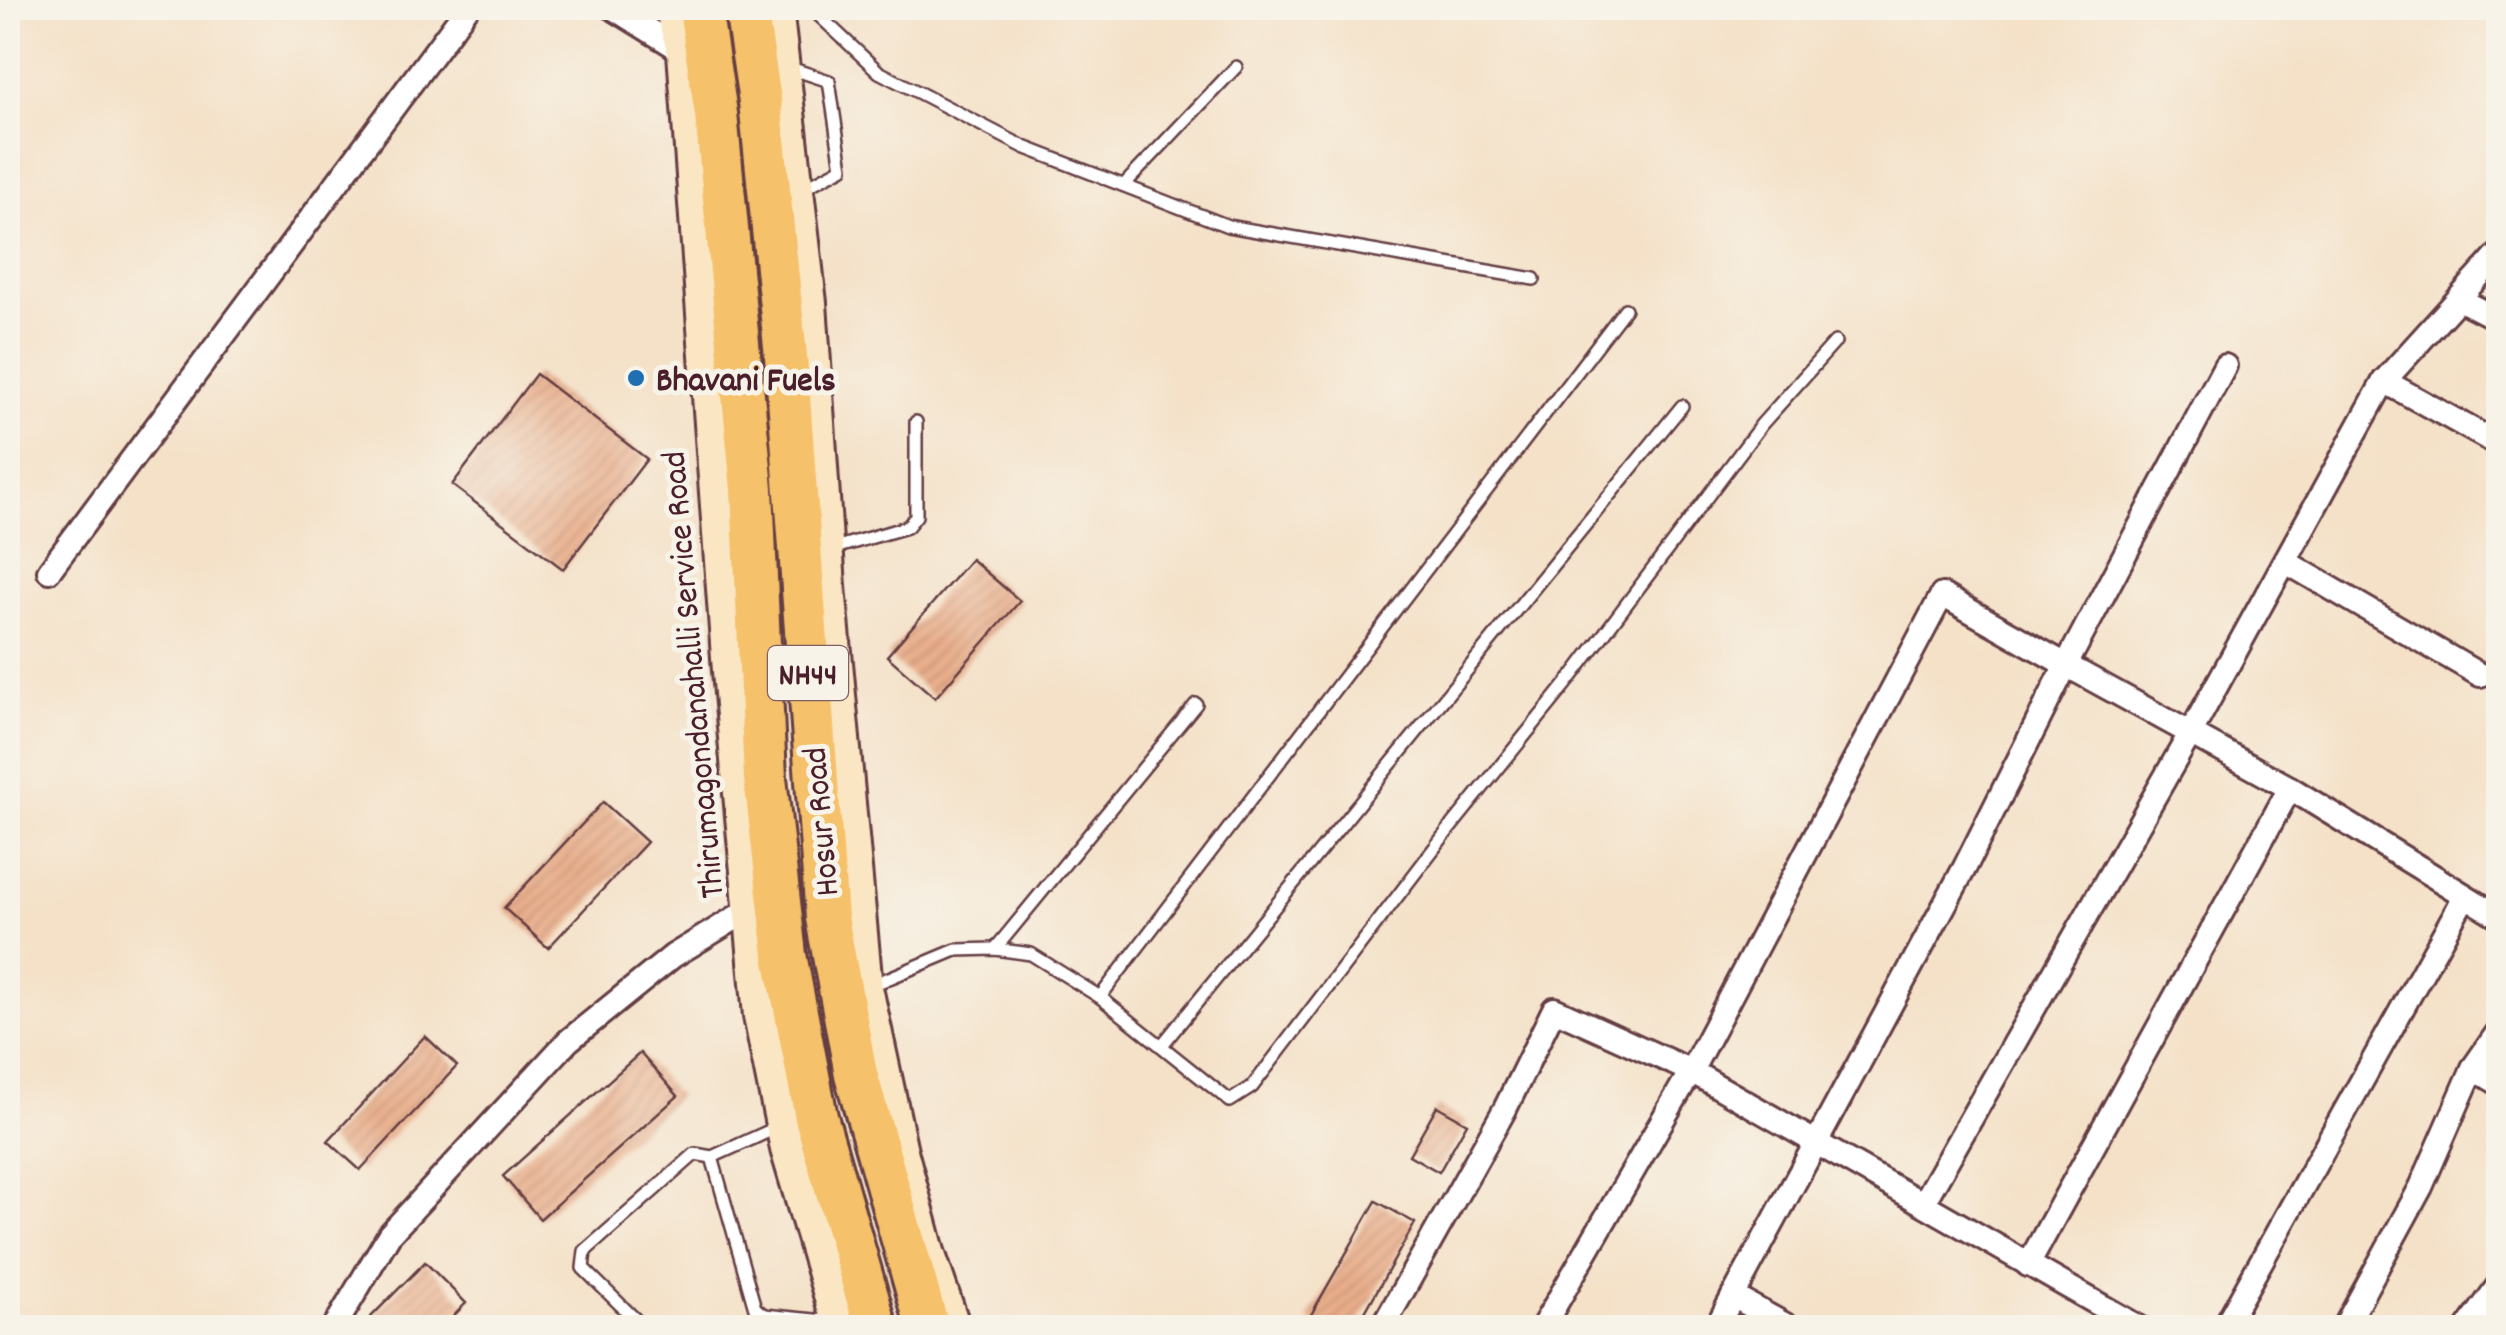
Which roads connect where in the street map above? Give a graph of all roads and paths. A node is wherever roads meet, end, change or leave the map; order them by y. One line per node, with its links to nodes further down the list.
1 (467, 8): 26 (street)
2 (613, 8): 8 (street)
3 (670, 8): 8 (street, Thirumagondanahalli Service Road)
4 (700, 8): 51 (highway, Hosur Road / NH44)
5 (746, 8): 54 (highway, Hosur Road / NH44)
6 (776, 8): 9 (street)
7 (811, 8): 11 (lane)
8 (684, 52): 33 (street, Thirumagondanahalli Service Road)
9 (782, 66): 12 (street); 12 (lane)
10 (1236, 67): 11 (lane)
11 (1124, 185): 14 (lane)
12 (797, 192): 24 (street)
13 (2498, 255): 15 (street)
14 (1534, 279)
15 (2459, 299): 17 (street); 20 (street)
16 (1625, 309): 37 (lane)
17 (2498, 319)
18 (1835, 342): 39 (lane)
19 (2225, 366): 27 (street)
20 (2384, 382): 23 (street); 25 (street)
21 (1682, 406): 39 (lane)
22 (916, 422): 24 (lane)
23 (2498, 444)
24 (827, 550): 36 (street)
25 (2286, 562): 28 (street); 30 (street)
26 (49, 571)
27 (2066, 665): 30 (street); 41 (street); 44 (street)
28 (2480, 675)
29 (1196, 704): 35 (lane)
30 (2190, 734): 31 (street); 46 (street)
31 (2290, 788): 32 (street); 47 (street)
32 (2465, 896): 34 (street); 61 (street)
33 (750, 910): 43 (street, Thirumagondanahalli Service Road); 52 (street)
34 (2498, 916)
35 (995, 949): 36 (lane); 37 (lane)
36 (866, 988): 55 (street)
37 (1100, 997): 39 (lane)
38 (2498, 1032): 40 (street)
39 (1163, 1044)
40 (2474, 1068): 42 (street); 62 (street)
41 (1691, 1071): 44 (street); 56 (street); 57 (street)
42 (2498, 1083)
43 (782, 1125): 45 (lane); 51 (street, Thirumagondanahalli Service Road)
44 (1817, 1141): 46 (street); 49 (street)
45 (712, 1157): 50 (lane); 53 (lane)
46 (1923, 1204): 47 (street)
47 (2028, 1265): 60 (street)
48 (2498, 1286): 63 (street)
49 (1733, 1296): 58 (street); 59 (street)
50 (765, 1321): 51 (lane)
51 (851, 1326)
52 (334, 1328)
53 (644, 1328)
54 (928, 1328)
55 (954, 1328)
56 (1382, 1328)
57 (1542, 1328)
58 (1716, 1328)
59 (1791, 1328)
60 (2140, 1328)
61 (2224, 1328)
62 (2344, 1328)
63 (2468, 1328)

